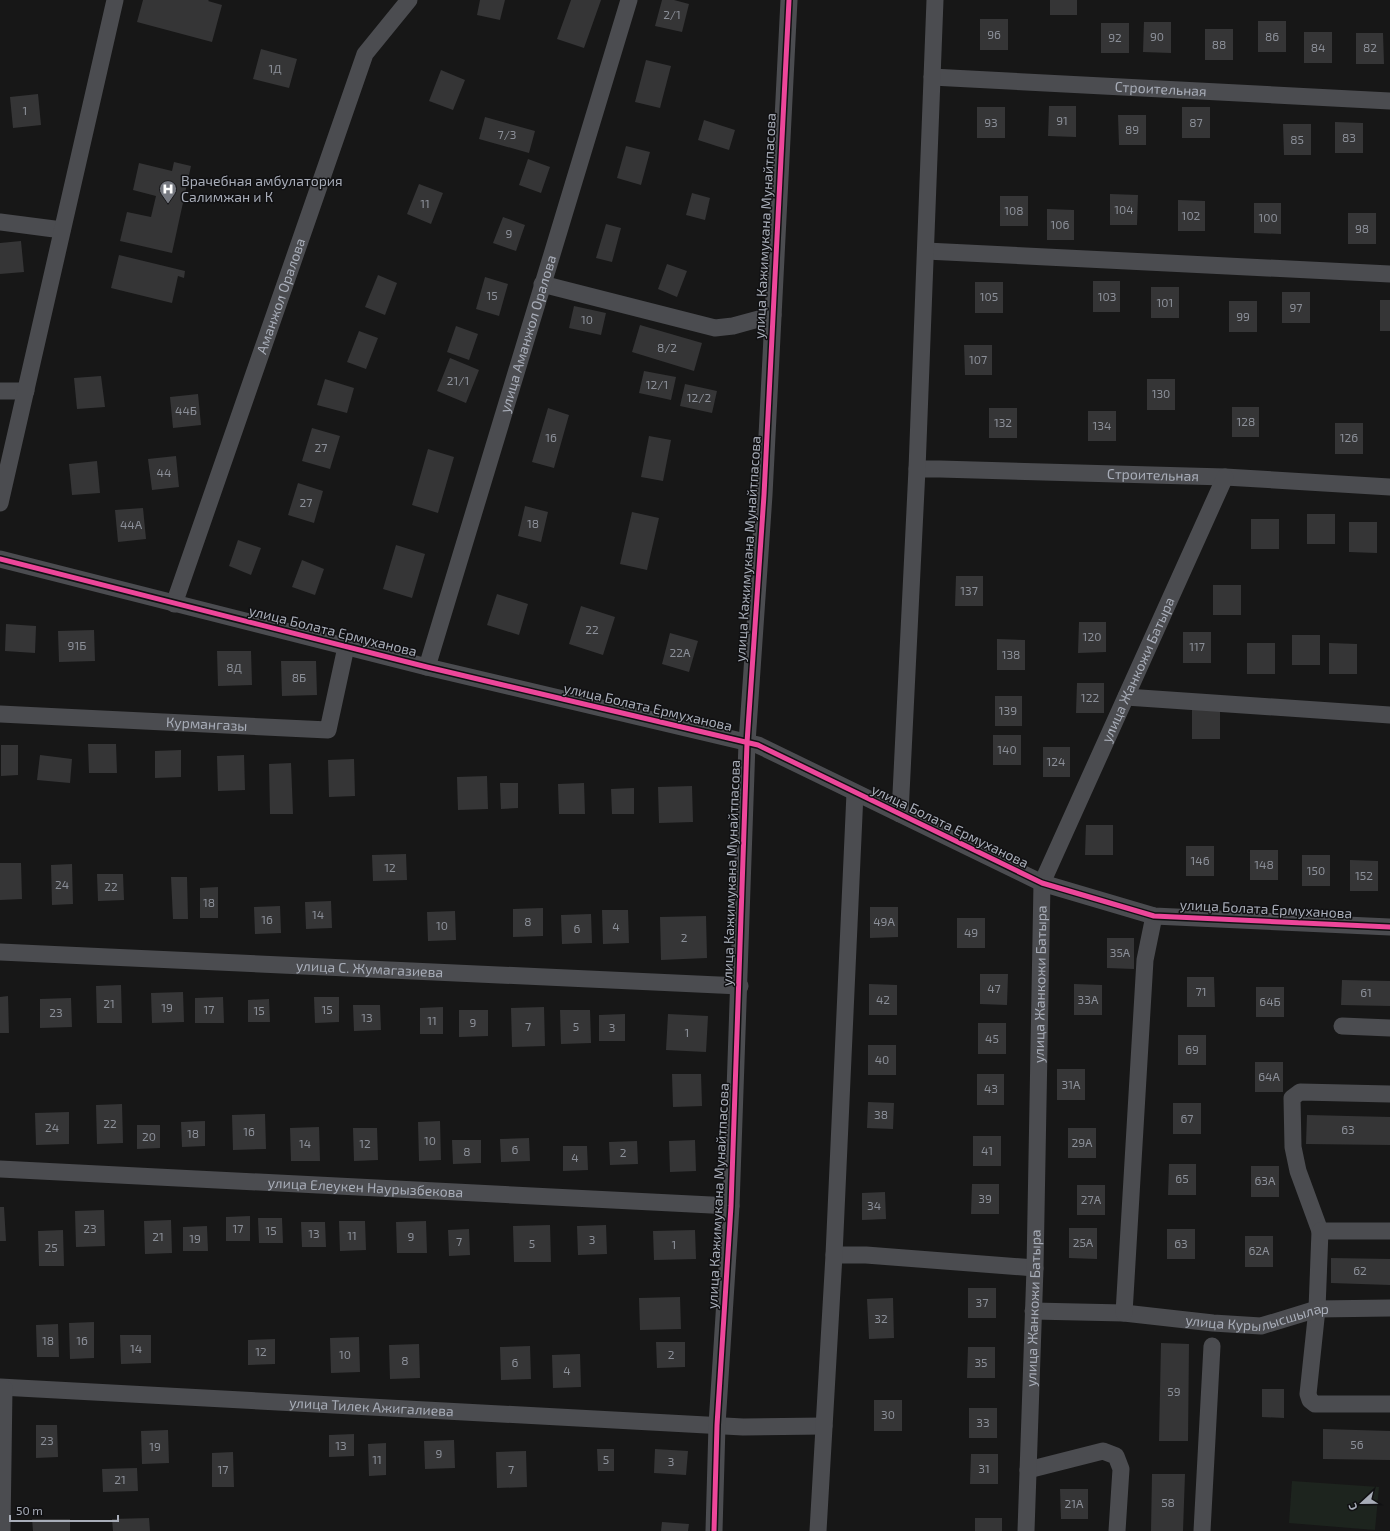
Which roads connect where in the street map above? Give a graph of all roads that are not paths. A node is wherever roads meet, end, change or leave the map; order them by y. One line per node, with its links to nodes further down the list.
1 (114, 0): 9 (street)
2 (409, 0): 21 (street, Аманжол Оралова)
3 (628, 0): 12 (street, улица Аманжол Оралова)
4 (788, 0): 13 (street, улица Кажимукана Мунайтпасова)
5 (935, 0): 6 (street)
6 (932, 77): 7 (street, Строительная); 10 (street)
7 (1390, 101)
8 (0, 222): 9 (street)
9 (62, 230): 15 (street)
10 (926, 251): 11 (street); 16 (street)
11 (1390, 274)
12 (542, 284): 13 (street); 23 (street, улица Аманжол Оралова)
13 (773, 315): 27 (street, улица Кажимукана Мунайтпасова)
14 (0, 391): 15 (street)
15 (26, 391): 19 (street)
16 (917, 469): 17 (street, Строительная); 29 (street)
17 (1225, 478): 18 (street, Строительная); 24 (street, улица Жанкожи Батыра)
18 (1390, 487)
19 (0, 503)
20 (0, 559): 21 (street, улица Болата Ермуханова)
21 (174, 604): 22 (street, улица Болата Ермуханова)
22 (346, 647): 23 (street, улица Болата Ермуханова); 25 (street, Курмангазы)
23 (426, 667): 27 (street, улица Болата Ермуханова)
24 (1126, 697): 26 (street); 30 (street, улица Жанкожи Батыра)
25 (0, 714)
26 (1390, 715)
27 (747, 743): 28 (street, улица Болата Ермуханова); 34 (street, улица Кажимукана Мунайтпасова)
28 (855, 793): 29 (street, улица Болата Ермуханова); 42 (street)
29 (900, 814): 30 (street, улица Болата Ермуханова)
30 (1042, 883): 31 (street, улица Болата Ермуханова); 43 (street, улица Жанкожи Батыра)
31 (1154, 916): 32 (street, улица Болата Ермуханова); 47 (street)
32 (1390, 927)
33 (0, 952): 34 (street, улица С. Жумагазиева)
34 (740, 986): 39 (street, улица Кажимукана Мунайтпасова)
35 (1342, 1026): 36 (street)
36 (1390, 1028)
37 (1390, 1094): 40 (street)
38 (0, 1169): 39 (street, улица Елеукен Наурызбекова)
39 (731, 1206): 51 (street, улица Кажимукана Мунайтпасова)
40 (1320, 1231): 41 (street); 45 (street)
41 (1390, 1231)
42 (834, 1255): 43 (street); 52 (street)
43 (1035, 1268): 46 (street, улица Жанкожи Батыра)
44 (1390, 1308): 45 (street, улица Курылысшылар)
45 (1316, 1309): 47 (street, улица Курылысшылар); 50 (street)
46 (1033, 1311): 47 (street, улица Курылысшылар); 53 (street, улица Жанкожи Батыра)
47 (1124, 1313)
48 (1212, 1346): 59 (street)
49 (2, 1387): 51 (street, улица Тилек Ажигалиева); 54 (street)
50 (1390, 1404)
51 (717, 1425): 52 (street, улица Тилек Ажигалиева); 55 (street, улица Кажимукана Мунайтпасова)
52 (824, 1426): 56 (street)
53 (1028, 1470): 57 (street, улица Жанкожи Батыра); 58 (street)
54 (2, 1531)
55 (714, 1531)
56 (818, 1531)
57 (1026, 1531)
58 (1117, 1531)
59 (1202, 1531)

